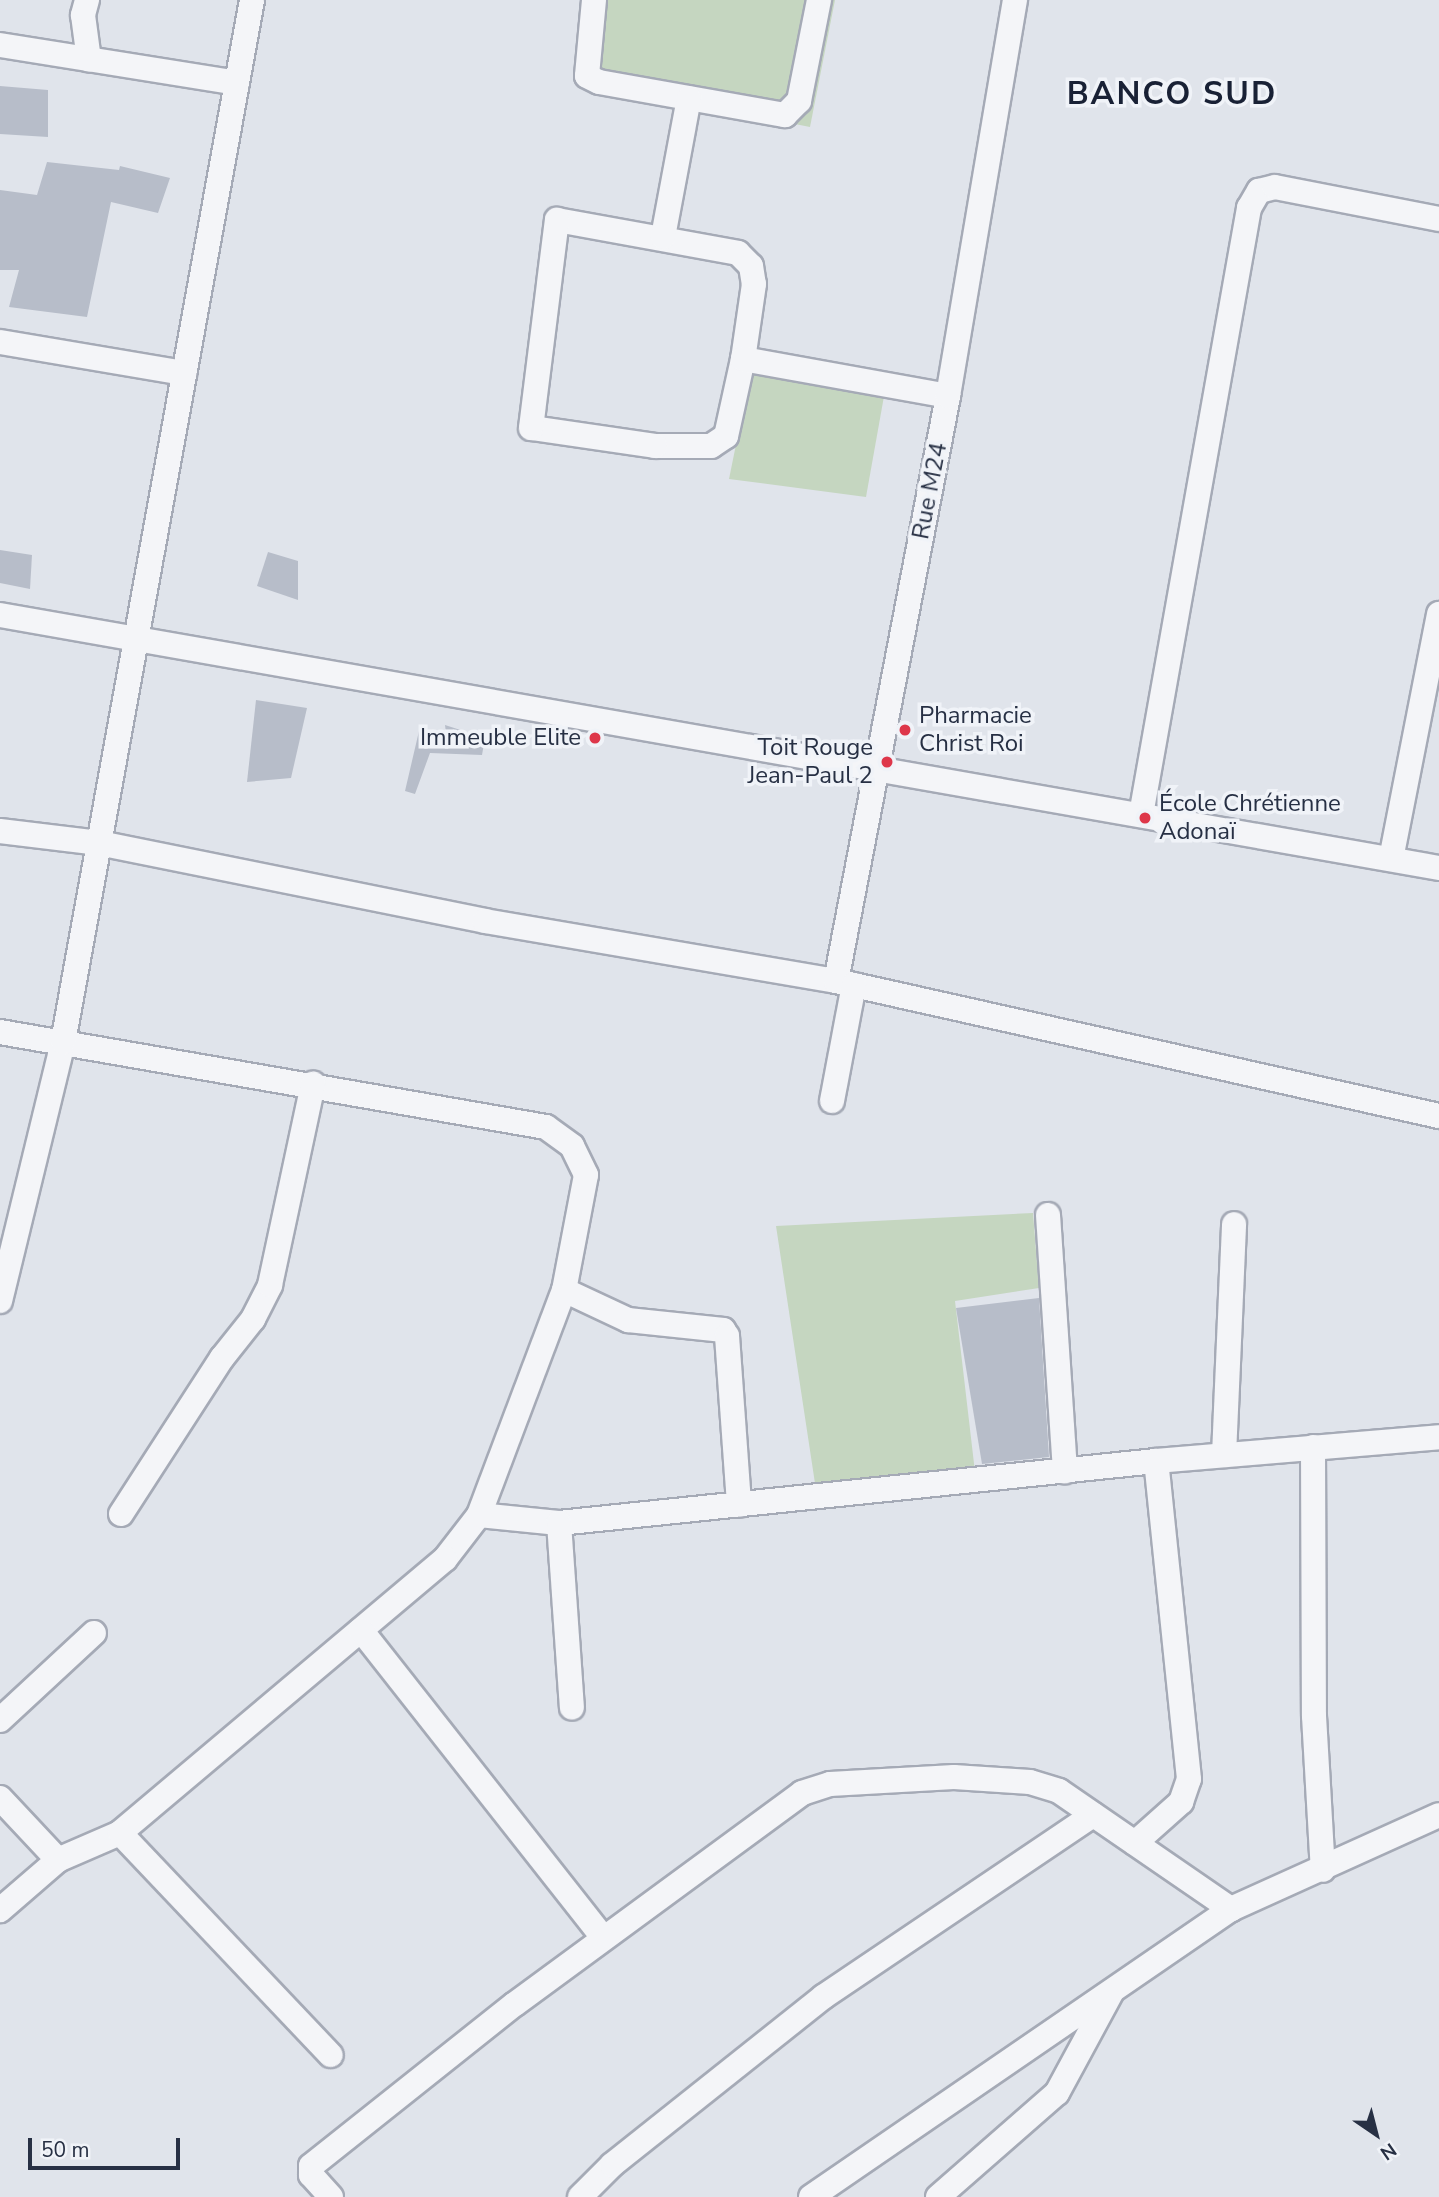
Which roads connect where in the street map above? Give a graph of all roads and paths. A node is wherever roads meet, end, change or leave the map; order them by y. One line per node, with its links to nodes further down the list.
1 (87, 0): 7 (street)
2 (252, 0): 8 (street)
3 (594, 0): 9 (street)
4 (819, 0): 9 (street)
5 (1015, 0): 15 (street, Rue M24)
6 (0, 45): 7 (street)
7 (89, 60): 8 (street)
8 (237, 83): 14 (street)
9 (689, 98): 11 (street)
10 (1439, 219): 20 (street)
11 (663, 237): 13 (street); 13 (street)
12 (0, 342): 14 (street)
13 (743, 359): 15 (street)
14 (184, 373): 18 (street)
15 (948, 396): 19 (street, Rue M24)
16 (1439, 614): 23 (street)
17 (0, 615): 18 (street)
18 (134, 641): 19 (street); 22 (street)
19 (878, 769): 20 (street); 25 (street, Rue M24)
20 (1141, 815): 23 (street)
21 (0, 831): 22 (street)
22 (99, 843): 25 (street); 27 (street)
23 (1391, 859): 24 (street)
24 (1439, 867)
25 (845, 983): 29 (street, Rue M24); 30 (street)
26 (0, 1032): 27 (street)
27 (63, 1042): 28 (street); 34 (street)
28 (313, 1084): 33 (street); 41 (street)
29 (832, 1101)
30 (1439, 1116)
31 (1048, 1215): 39 (street)
32 (1234, 1224): 37 (street)
33 (564, 1290): 40 (street); 42 (street)
34 (0, 1301)
35 (1439, 1437): 36 (street)
36 (1312, 1447): 37 (street); 54 (street)
37 (1224, 1455): 38 (street)
38 (1156, 1461): 39 (street); 52 (street)
39 (1065, 1471): 40 (street)
40 (738, 1505): 43 (street)
41 (121, 1514)
42 (479, 1514): 43 (street); 44 (street)
43 (559, 1523): 46 (street)
44 (360, 1630): 51 (street); 57 (street)
45 (93, 1633): 47 (street)
46 (572, 1708)
47 (0, 1720)
48 (0, 1798): 53 (street)
49 (1093, 1815): 52 (street); 57 (street); 61 (street)
50 (1439, 1815): 54 (street)
51 (120, 1833): 53 (street); 59 (street)
52 (1135, 1843): 55 (street)
53 (58, 1860): 56 (street)
54 (1323, 1870): 55 (street)
55 (1230, 1909): 58 (street)
56 (0, 1910)
57 (603, 1937): 60 (street)
58 (1113, 1989): 62 (street); 63 (street)
59 (331, 2055)
60 (331, 2197)
61 (580, 2197)
62 (811, 2197)
63 (938, 2197)

